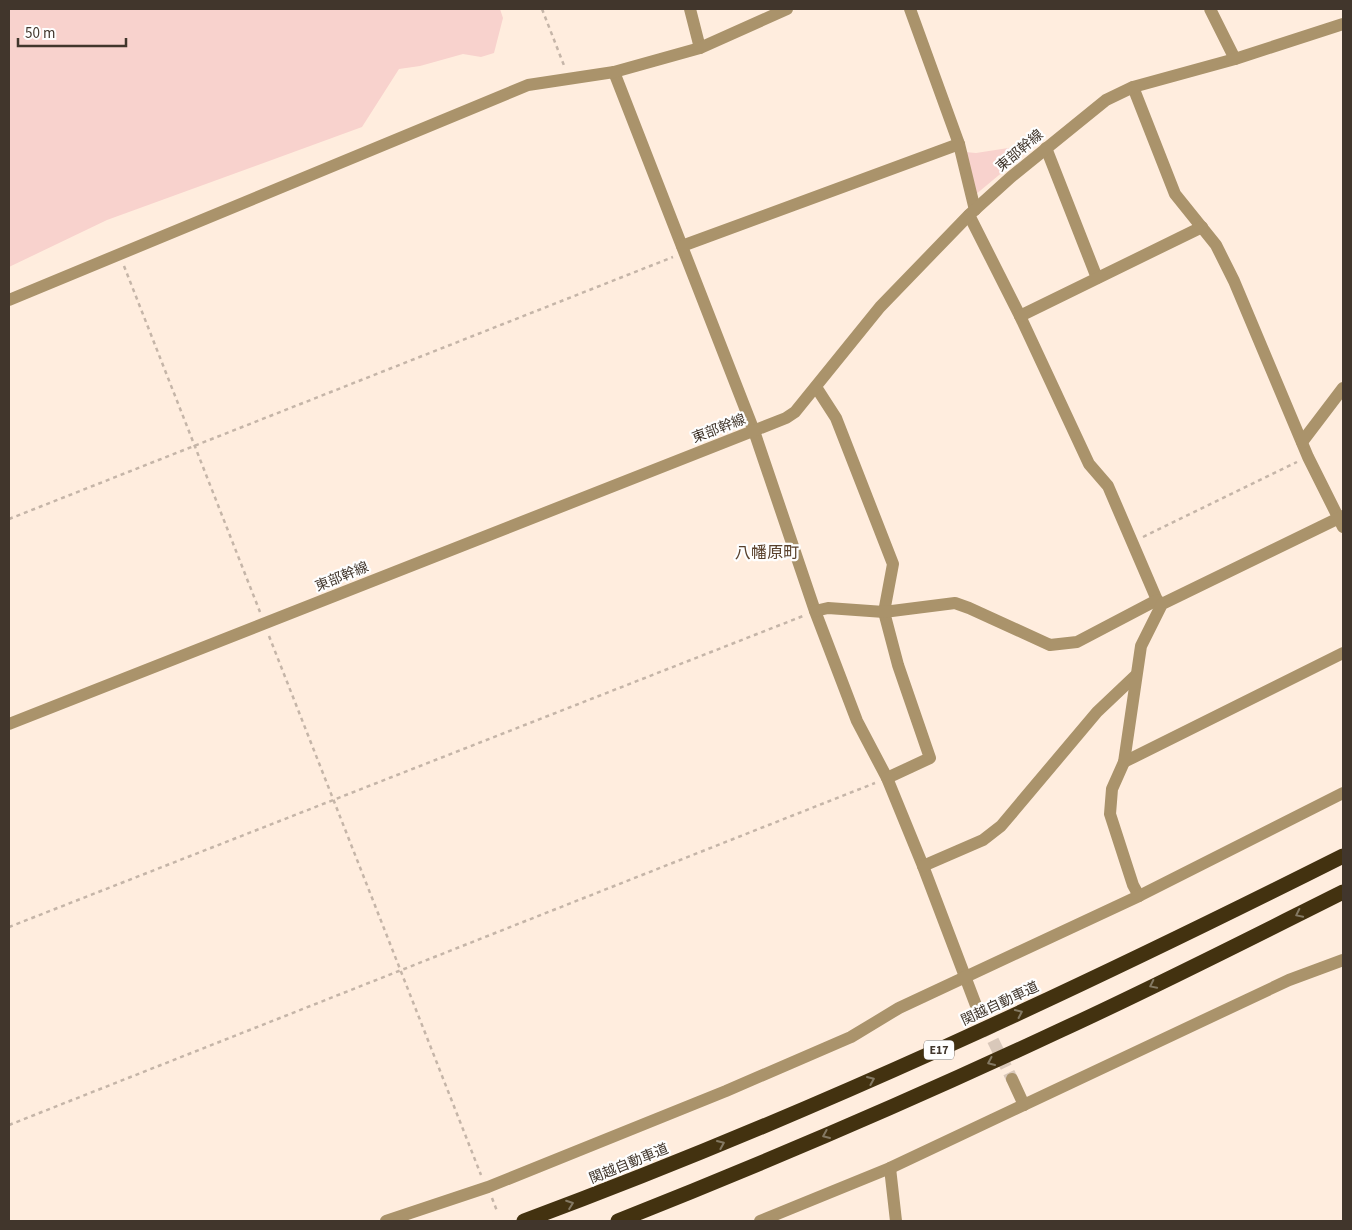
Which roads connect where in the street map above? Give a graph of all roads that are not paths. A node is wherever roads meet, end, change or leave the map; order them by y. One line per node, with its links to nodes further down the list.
1 (690, 9): 6 (street)
2 (787, 9): 6 (street)
3 (910, 9): 10 (street)
4 (1210, 9): 7 (street)
5 (1343, 24): 7 (street, 東部幹線)
6 (700, 48): 8 (street)
7 (1235, 59): 9 (street, 東部幹線)
8 (614, 72): 14 (street); 16 (street)
9 (1133, 87): 11 (street, 東部幹線); 13 (street)
10 (958, 144): 12 (street); 14 (street)
11 (1046, 148): 12 (street, 東部幹線); 15 (street)
12 (972, 212): 17 (street); 18 (street, 東部幹線)
13 (1202, 227): 15 (street); 21 (street)
14 (683, 249): 20 (street)
15 (1097, 278): 17 (street)
16 (9, 300)
17 (1020, 316): 23 (street)
18 (816, 387): 20 (street, 東部幹線); 25 (street)
19 (1343, 388): 21 (street)
20 (754, 431): 24 (street); 28 (street, 東部幹線)
21 (1302, 442): 22 (street)
22 (1342, 520): 23 (street)
23 (1160, 602): 25 (street); 27 (street)
24 (815, 611): 25 (street); 30 (street)
25 (884, 612): 30 (street)
26 (1343, 653): 29 (street)
27 (1136, 676): 29 (street); 33 (street)
28 (9, 724)
29 (1124, 762): 35 (street)
30 (887, 778): 33 (street)
31 (1343, 793): 35 (street)
32 (1343, 856): 43 (highway, 関越自動車道 / E17, one-way to 32)
33 (923, 866): 37 (street)
34 (1343, 892): 44 (highway, E17, one-way to 44)
35 (1139, 896): 37 (street)
36 (1343, 960): 40 (street)
37 (966, 978): 38 (street); 42 (street)
38 (977, 1008)
39 (1012, 1079): 40 (street)
40 (1024, 1105): 41 (street)
41 (890, 1168): 45 (street); 46 (street)
42 (386, 1221)
43 (524, 1221)
44 (618, 1221)
45 (760, 1221)
46 (896, 1221)

